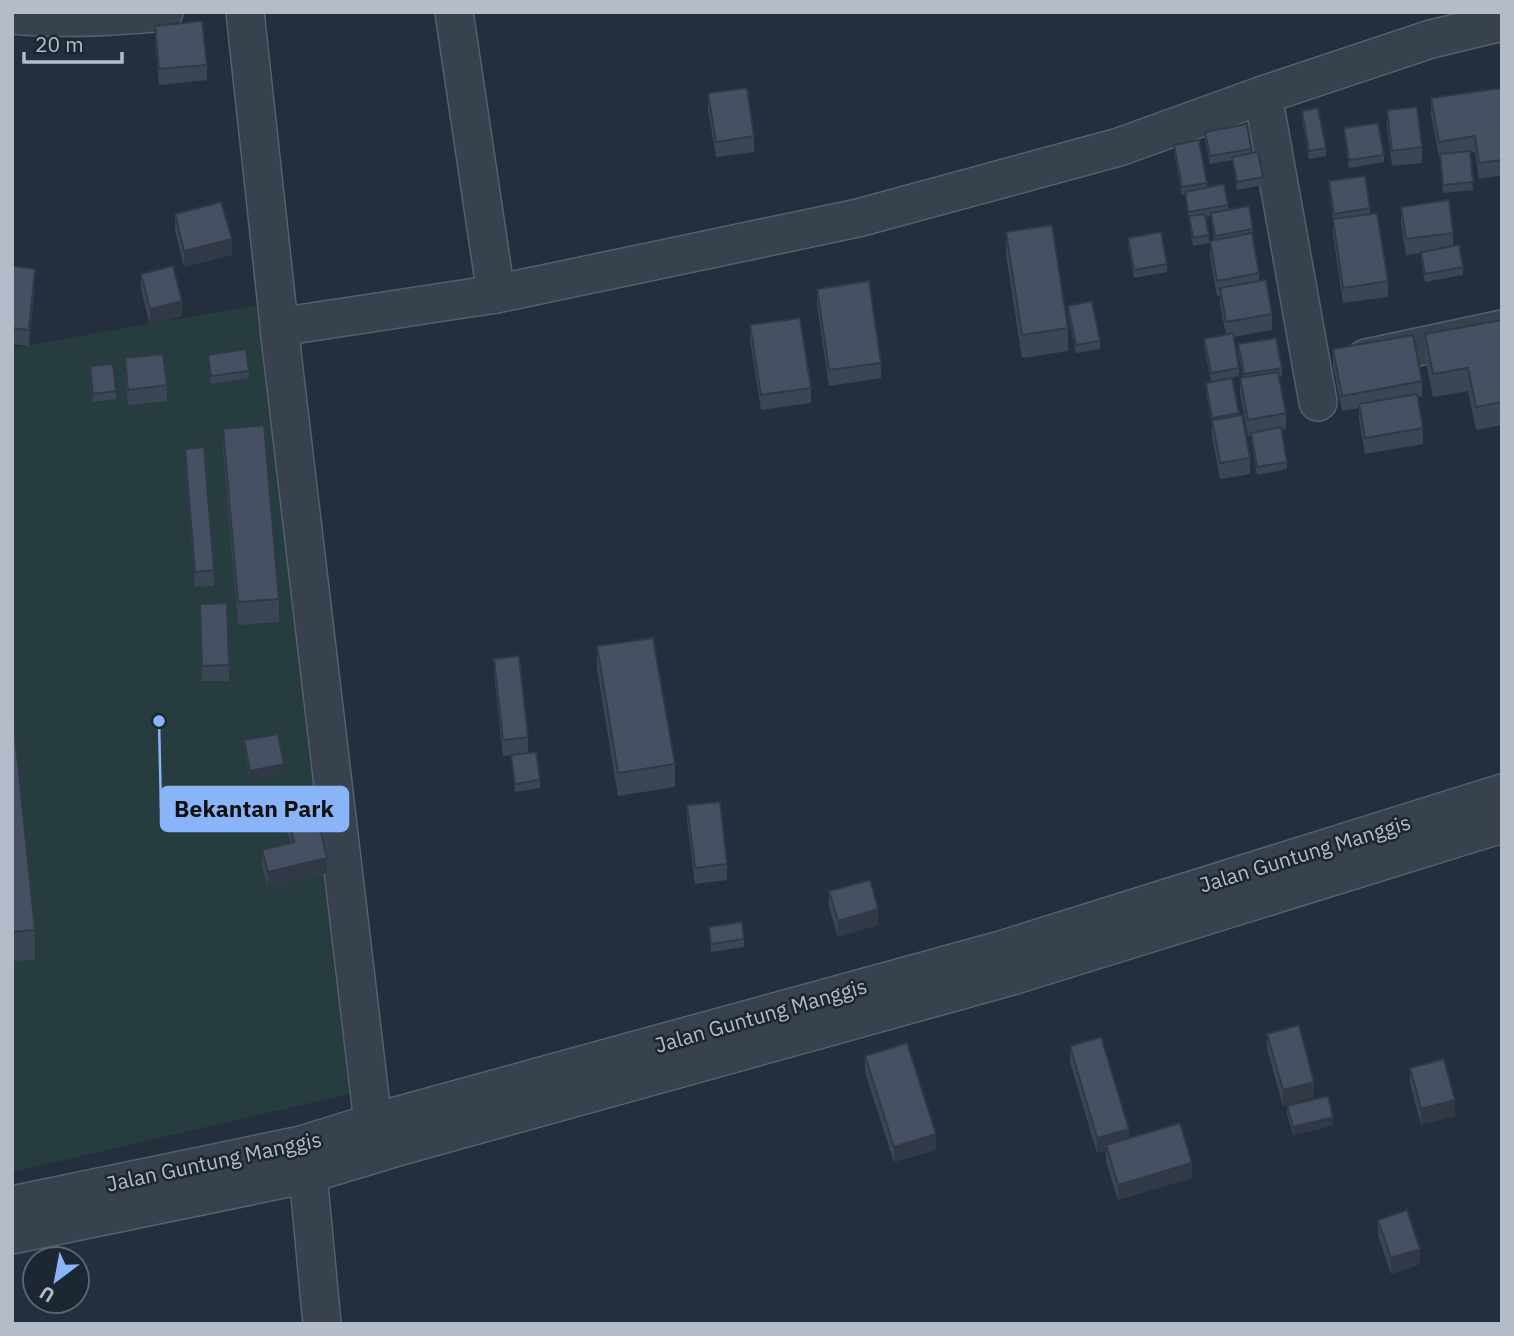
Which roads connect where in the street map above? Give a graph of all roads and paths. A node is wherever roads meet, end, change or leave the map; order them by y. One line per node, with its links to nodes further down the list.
1 (164, 12): 4 (street)
2 (245, 12): 8 (street)
3 (454, 12): 7 (street)
4 (12, 15)
5 (1502, 22): 6 (street)
6 (1263, 94): 7 (street); 9 (street)
7 (496, 294): 8 (street)
8 (279, 327): 13 (street)
9 (1502, 329)
10 (1502, 793): 12 (street, Jalan Guntung Manggis)
11 (1502, 824): 12 (street, Jalan Guntung Manggis)
12 (1420, 834): 13 (street, Jalan Guntung Manggis)
13 (384, 1130): 14 (street, Jalan Guntung Manggis); 15 (street, Jalan Guntung Manggis)
14 (308, 1174): 16 (street, Jalan Guntung Manggis); 17 (street)
15 (12, 1205)
16 (12, 1235)
17 (322, 1324)

